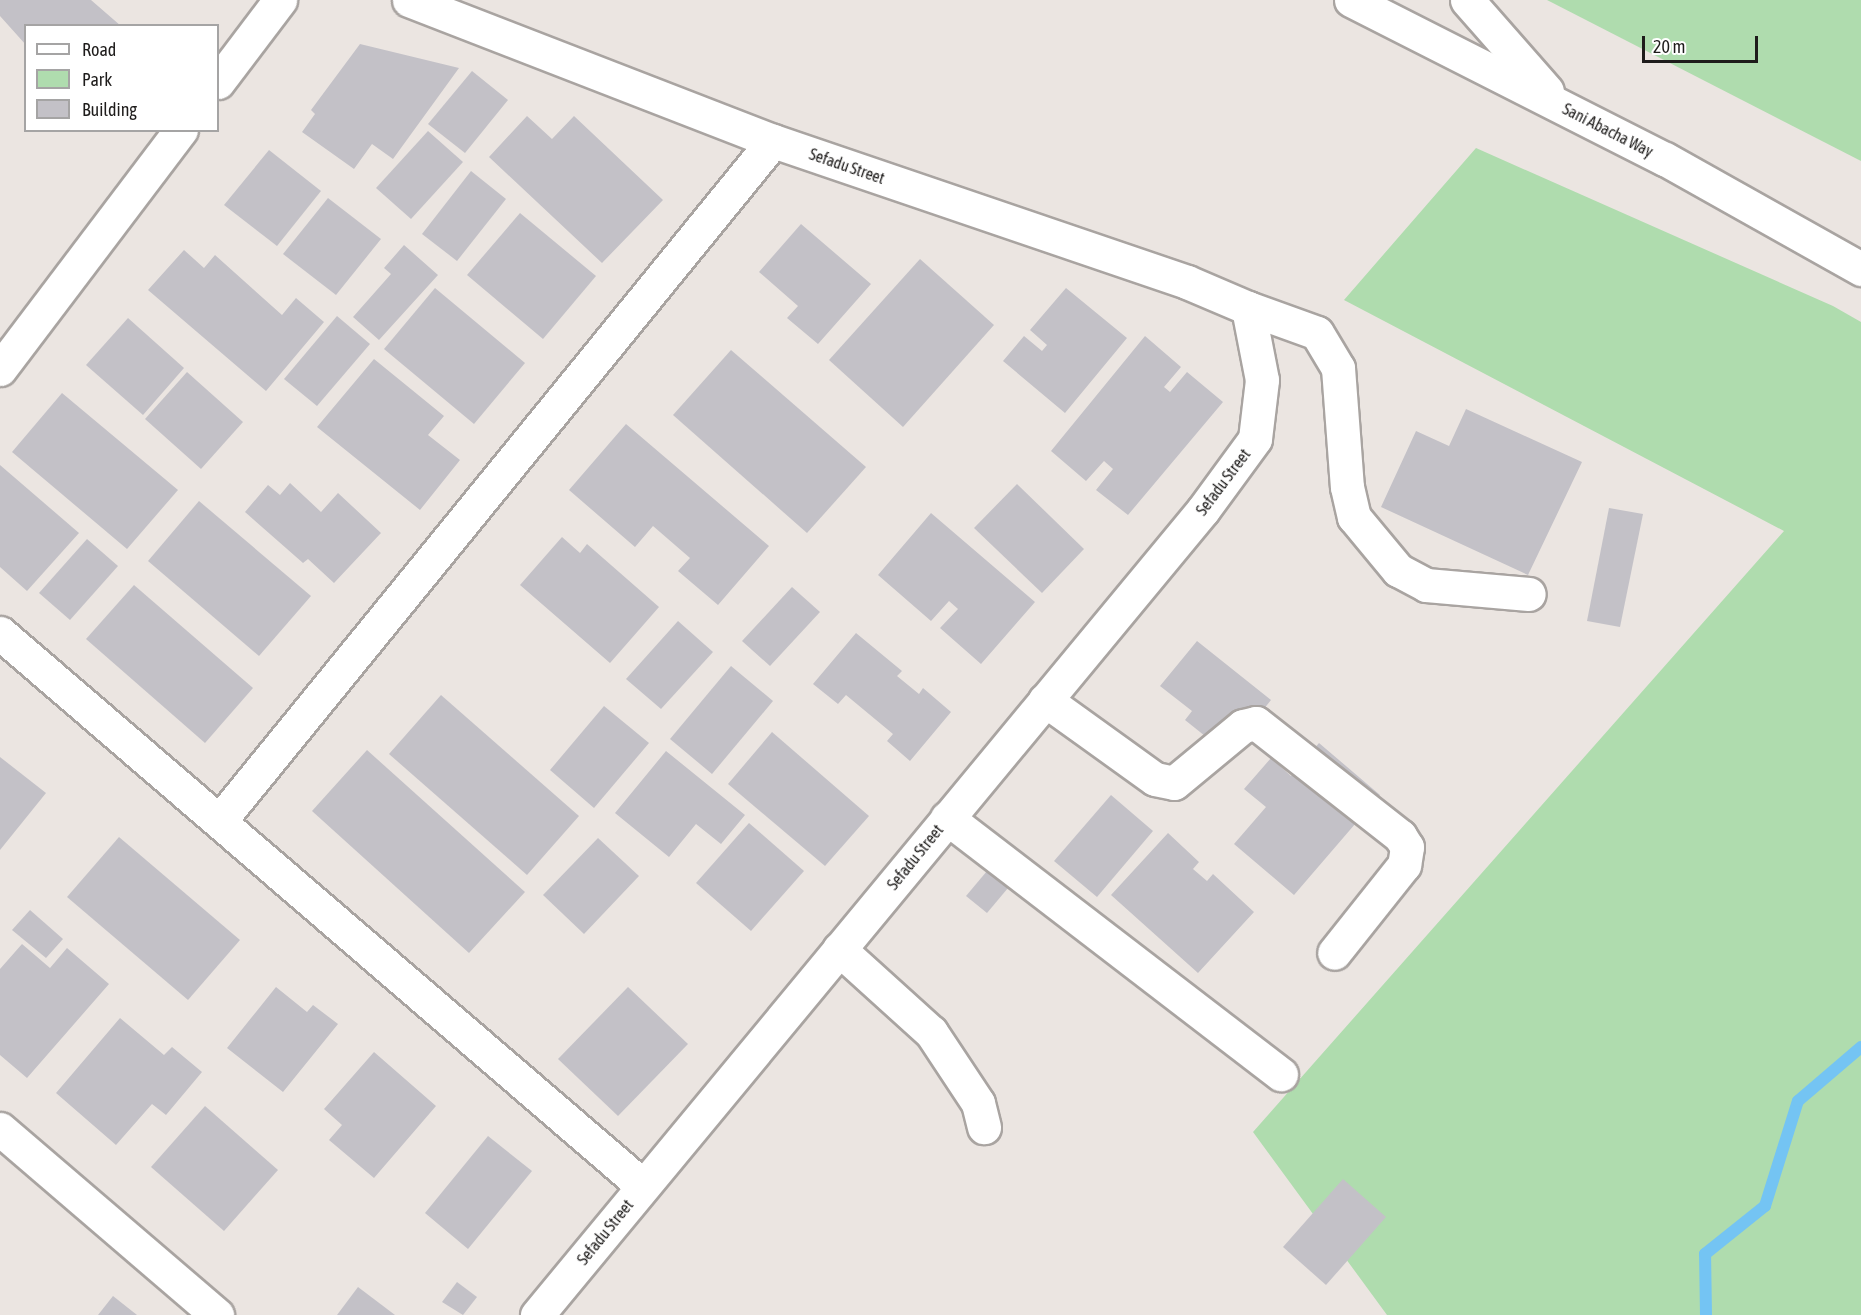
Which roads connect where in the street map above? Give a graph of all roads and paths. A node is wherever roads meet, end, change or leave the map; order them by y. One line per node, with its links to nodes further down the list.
1 (280, 0): 5 (main road)
2 (409, 0): 8 (main road, Sefadu Street)
3 (1351, 0): 6 (main road, Sani Abacha Way)
4 (1467, 0): 6 (main road)
5 (219, 81)
6 (1558, 105): 9 (main road, Sani Abacha Way)
7 (179, 132): 11 (main road)
8 (773, 141): 10 (main road, Sefadu Street); 15 (main road)
9 (1861, 269)
10 (1248, 308): 12 (main road); 14 (main road, Sefadu Street)
11 (0, 369)
12 (1529, 594)
13 (0, 633): 15 (main road)
14 (1045, 700): 16 (main road, Sefadu Street); 18 (main road)
15 (221, 819): 22 (main road)
16 (947, 819): 17 (main road, Sefadu Street); 19 (main road)
17 (839, 950): 20 (main road); 22 (main road, Sefadu Street)
18 (1334, 953)
19 (1281, 1074)
20 (984, 1127)
21 (0, 1129): 23 (main road)
22 (643, 1186): 24 (main road, Sefadu Street)
23 (216, 1315)
24 (537, 1315)

